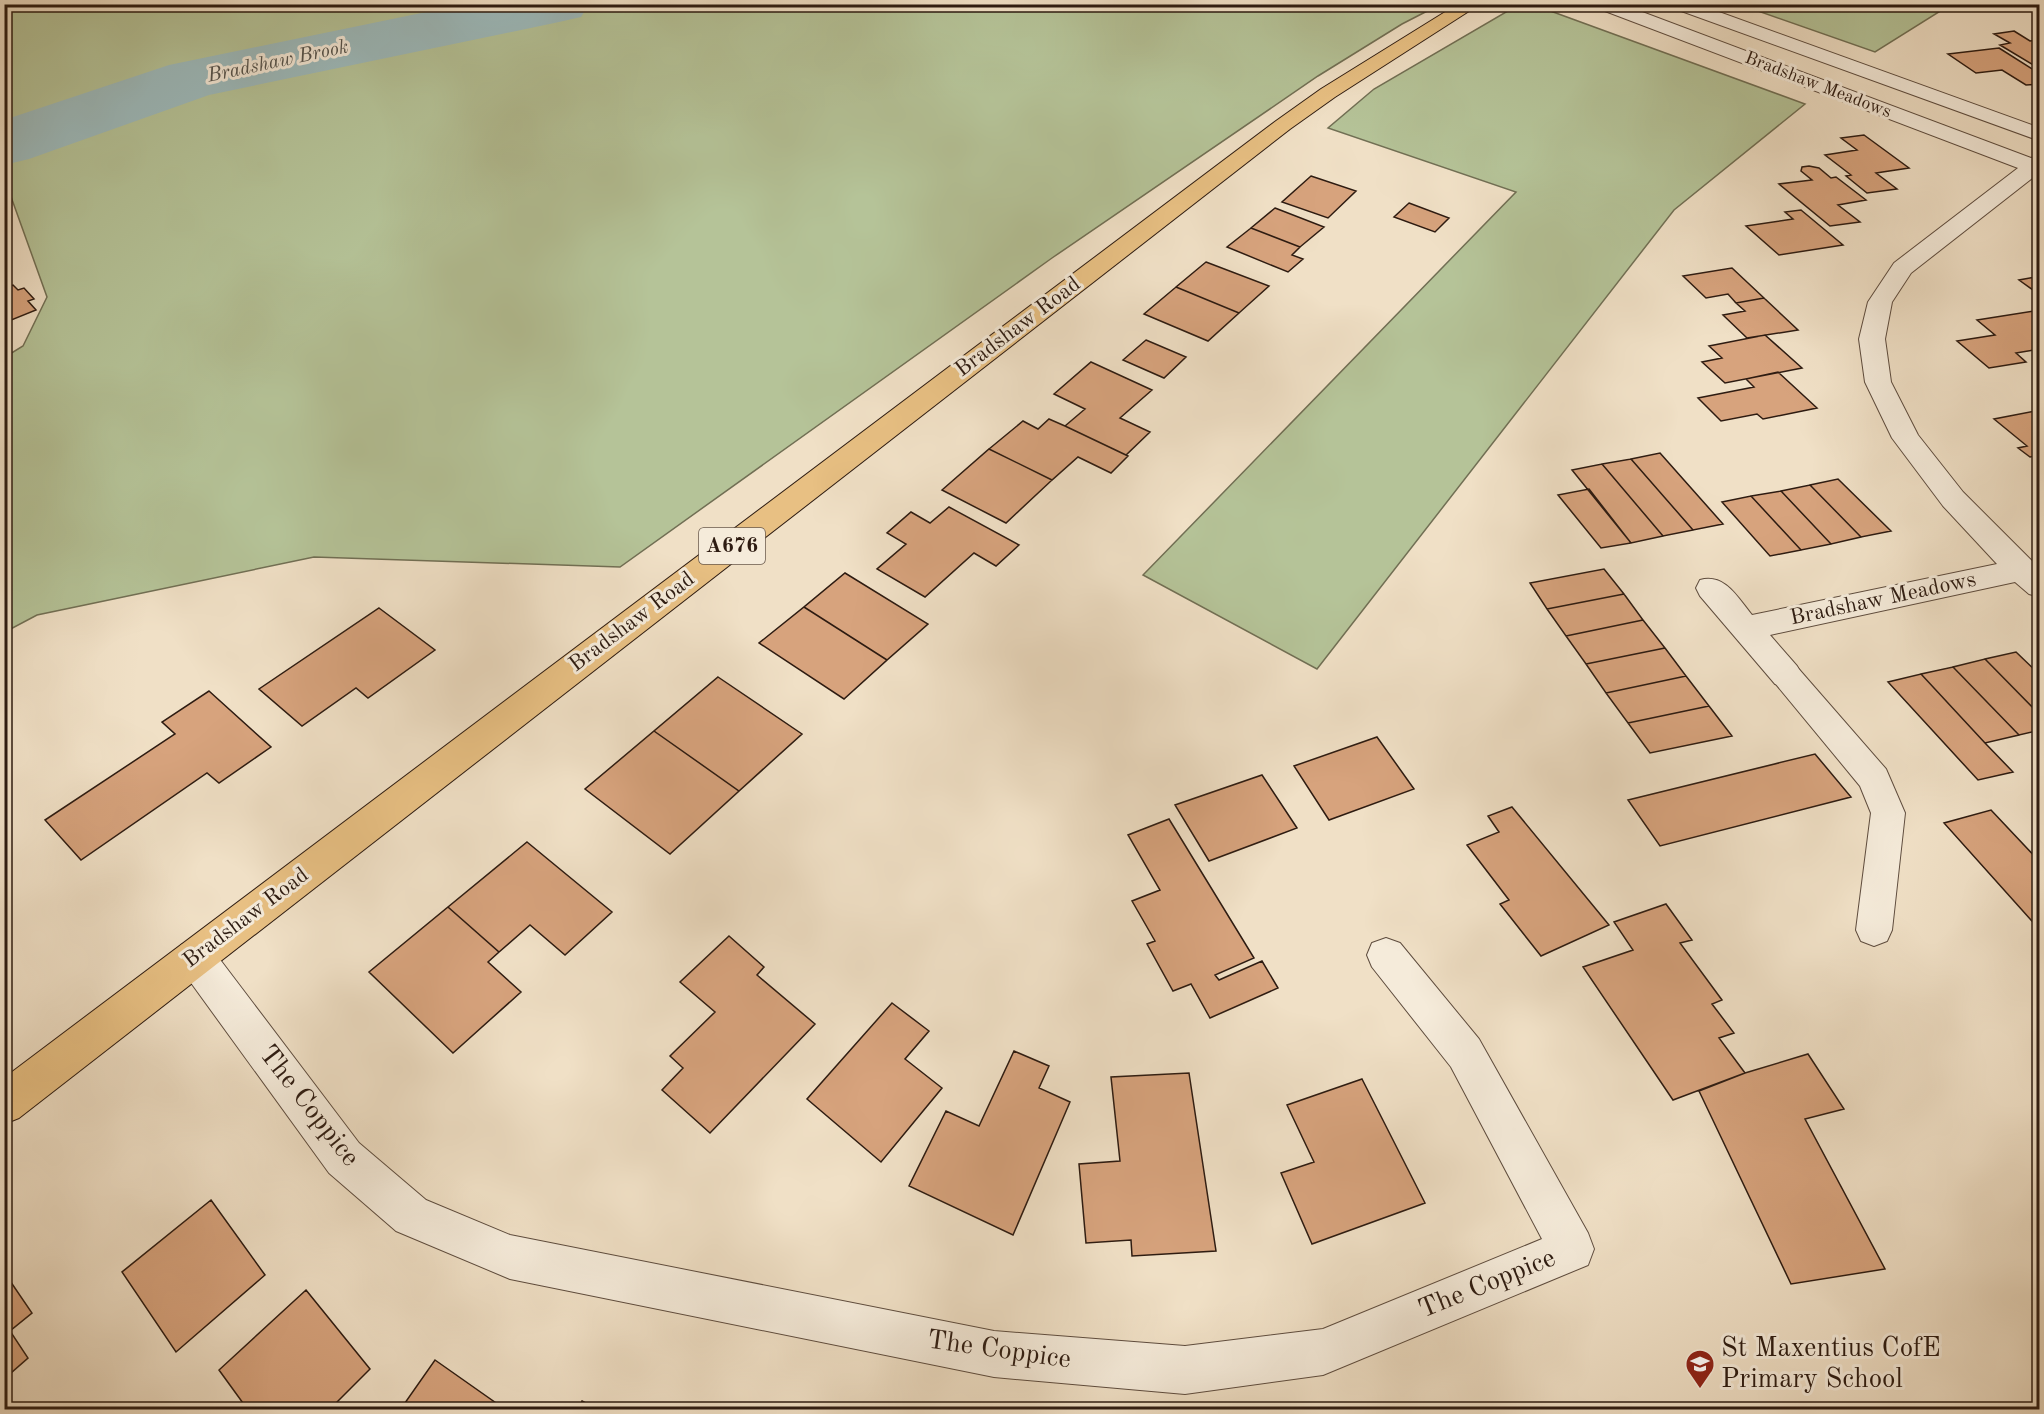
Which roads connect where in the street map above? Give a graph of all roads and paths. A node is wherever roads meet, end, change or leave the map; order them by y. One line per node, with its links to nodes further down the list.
1 (1471, 4): 12 (main road, Bradshaw Road / A676)
2 (1603, 4): 5 (street, Bradshaw Meadows)
3 (1679, 4): 4 (street, Bradshaw Meadows)
4 (2040, 135)
5 (2036, 164): 6 (street, Bradshaw Meadows)
6 (2030, 578): 8 (street, Bradshaw Meadows)
7 (1711, 588): 8 (street, Bradshaw Meadows)
8 (1746, 628): 9 (street, Bradshaw Meadows)
9 (1785, 675): 10 (lane)
10 (1874, 930)
11 (1386, 955): 12 (street, The Coppice)
12 (195, 957): 13 (main road, Bradshaw Road / A676)
13 (4, 1104)

